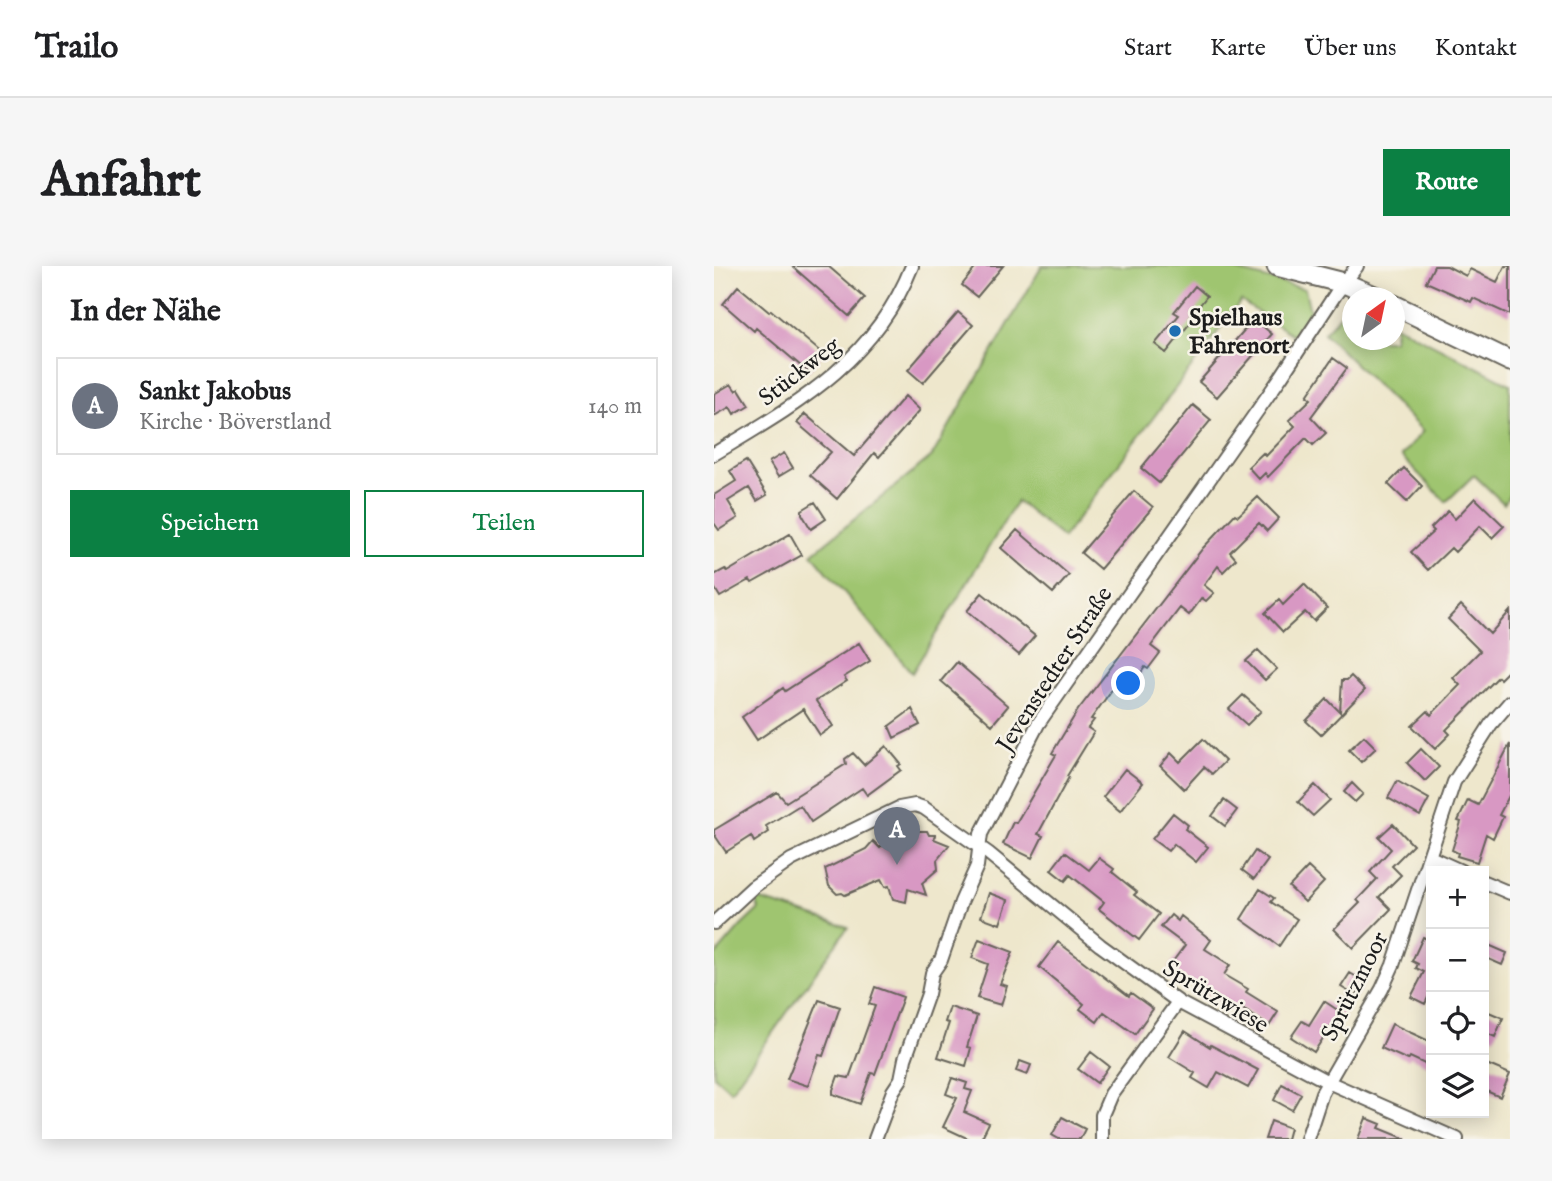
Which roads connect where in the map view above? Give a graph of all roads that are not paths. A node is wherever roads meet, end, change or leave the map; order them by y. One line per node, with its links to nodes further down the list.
1 (912, 266): 8 (street, Stückweg)
2 (1277, 266): 4 (street)
3 (1357, 266): 4 (street, Jevenstedter Straße)
4 (1344, 284): 5 (street); 10 (street, Jevenstedter Straße)
5 (1352, 287)
6 (1405, 309): 7 (street)
7 (1510, 361)
8 (714, 454)
9 (1510, 702): 11 (street, Sprützmoor)
10 (979, 846): 15 (street, Sprützwiese); 16 (street, Sprützwiese); 18 (street, Jevenstedter Straße)
11 (1430, 857): 12 (street); 17 (street, Sprützmoor)
12 (1450, 866)
13 (1489, 884): 14 (street)
14 (1510, 894)
15 (714, 923)
16 (1178, 1002): 17 (street, Sprützwiese); 19 (street)
17 (1328, 1082): 20 (street, Sprützmoor); 21 (street, Sprützwiese)
18 (875, 1139)
19 (1102, 1139)
20 (1307, 1139)
21 (1457, 1139)

